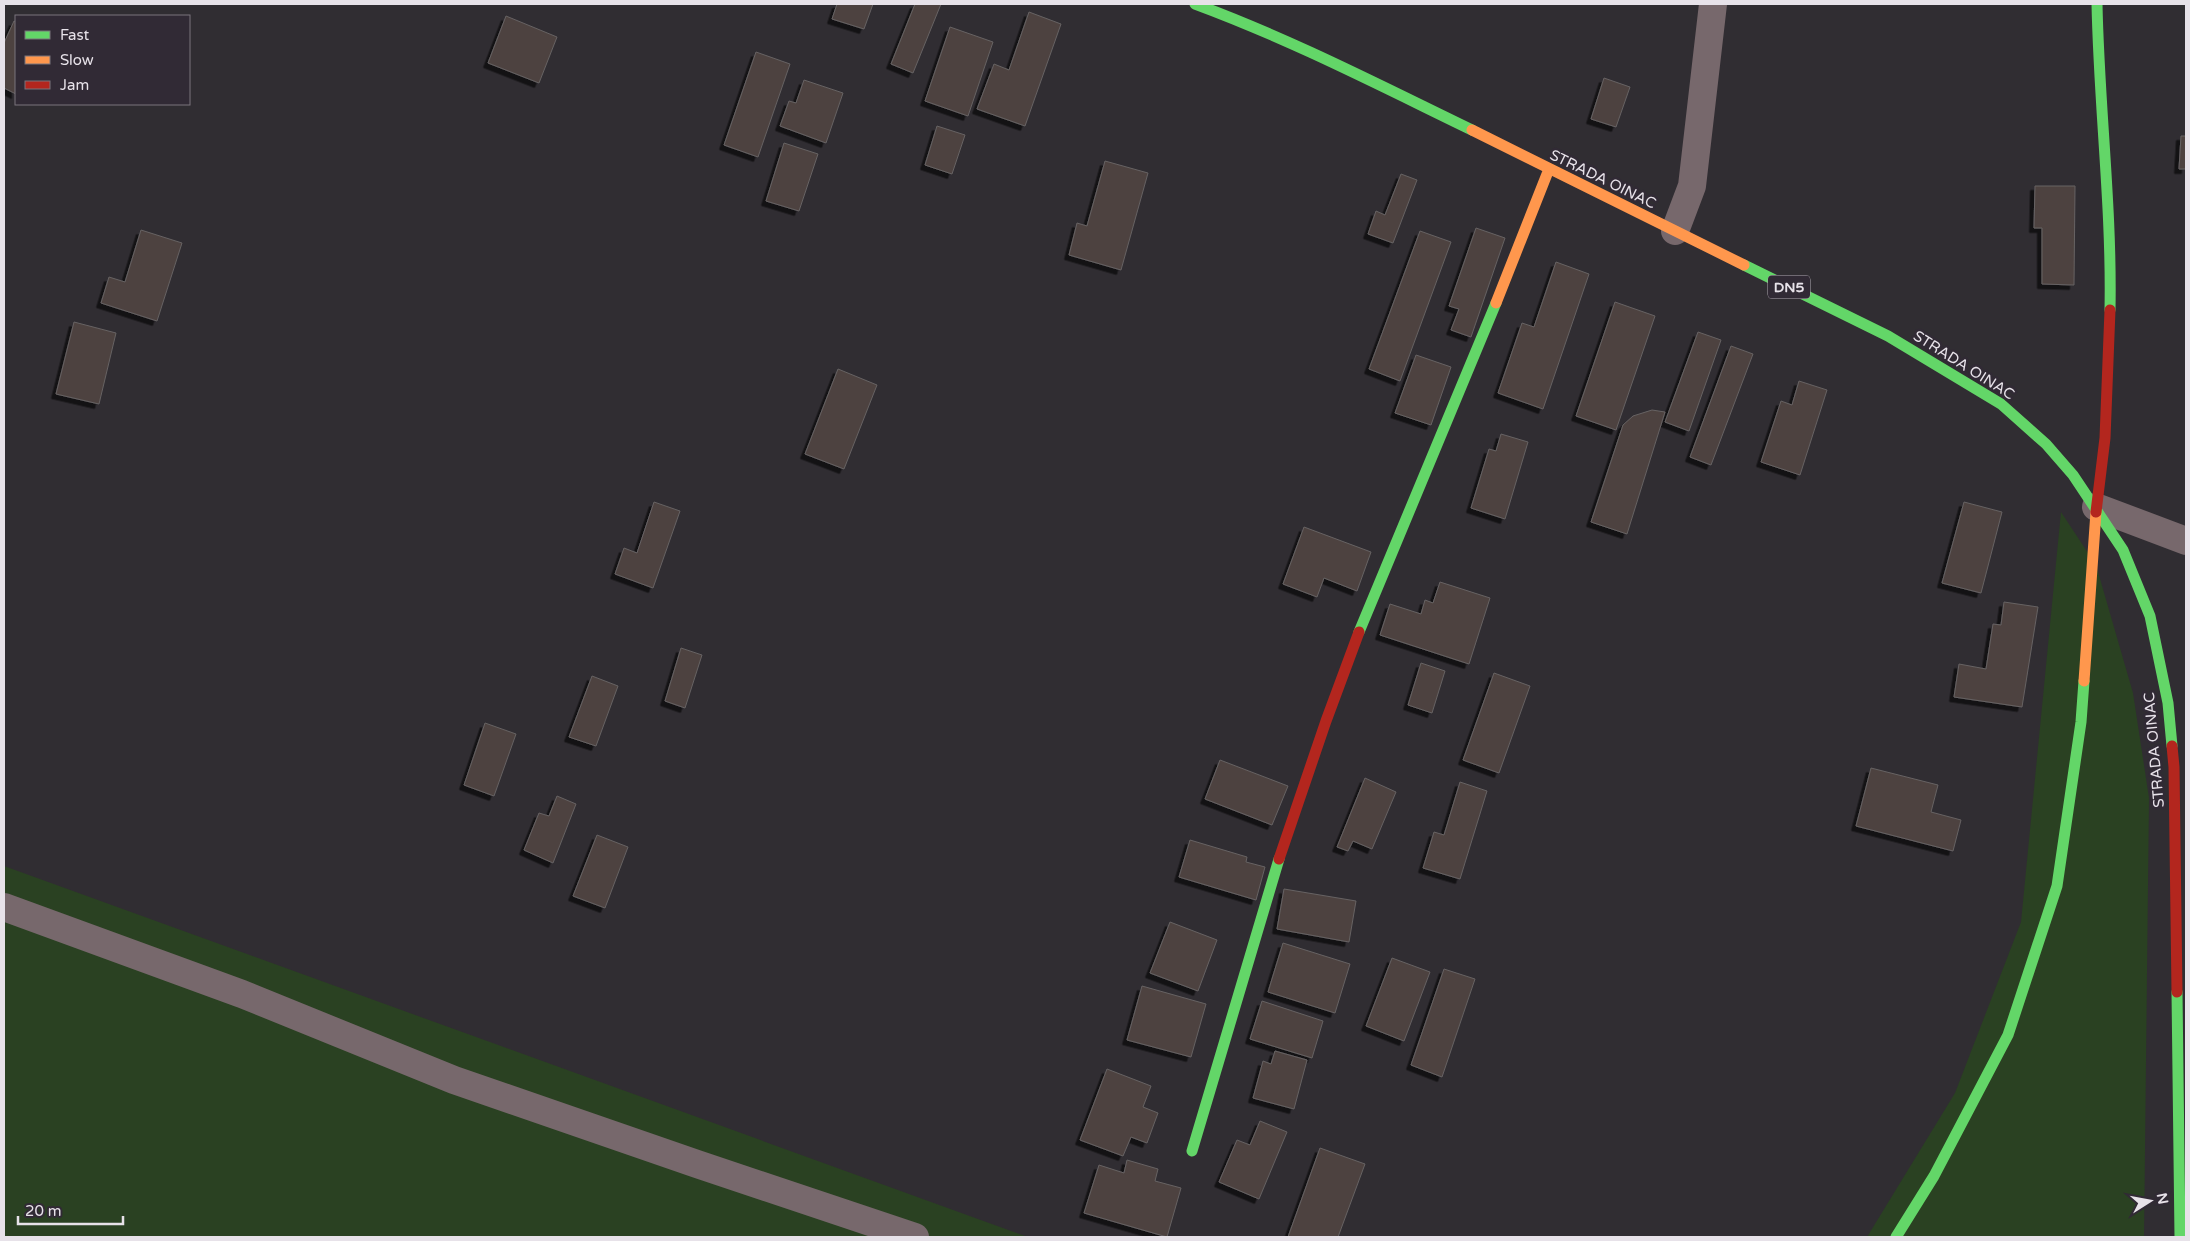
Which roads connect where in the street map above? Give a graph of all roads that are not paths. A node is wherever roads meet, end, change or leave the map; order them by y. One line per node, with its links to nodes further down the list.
1 (1195, 4): 4 (street, STRADA OINAC / DN5)
2 (1713, 4): 5 (street)
3 (2097, 4): 6 (street)
4 (1549, 169): 5 (street, STRADA OINAC / DN5); 9 (street)
5 (1675, 231): 6 (street, STRADA OINAC / DN5)
6 (2096, 507): 7 (street); 11 (street); 12 (street, STRADA OINAC / DN5)
7 (2186, 541)
8 (4, 907): 10 (street)
9 (1192, 1151)
10 (915, 1237)
11 (1896, 1237)
12 (2180, 1237)

